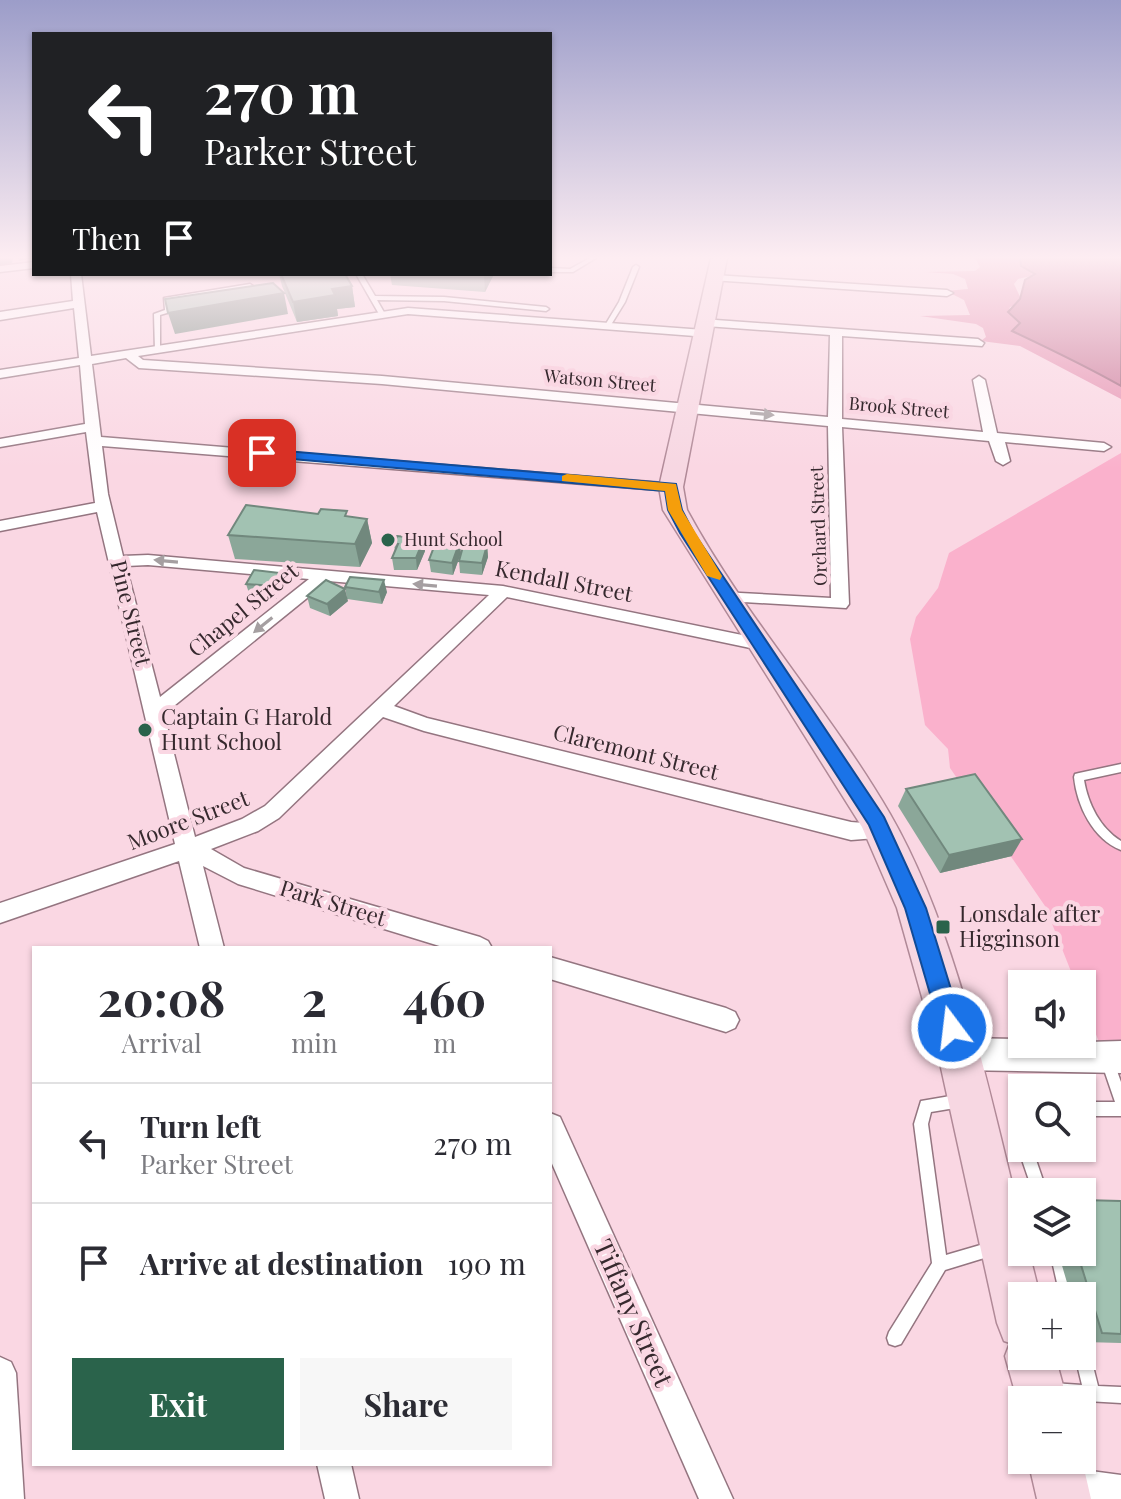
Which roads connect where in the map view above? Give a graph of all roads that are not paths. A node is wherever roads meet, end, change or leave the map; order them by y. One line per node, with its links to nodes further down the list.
1 (82, 328): 10 (street, Pine Street)
2 (156, 328): 8 (lane)
3 (295, 328): 8 (street)
4 (700, 328): 5 (street)
5 (705, 328): 6 (street); 13 (main road)
6 (836, 332): 7 (street); 14 (street, Orchard Street)
7 (978, 343)
8 (157, 350): 9 (street)
9 (129, 354): 10 (street); 13 (street, Watson Street)
10 (87, 361): 11 (street); 15 (street, Pine Street)
11 (0, 374)
12 (979, 380): 16 (street)
13 (690, 407): 14 (street, Brook Street, one-way to 14); 20 (main road)
14 (835, 420): 16 (street, Brook Street); 26 (street, Orchard Street)
15 (93, 434): 17 (street); 20 (street); 21 (street, Pine Street)
16 (990, 434): 18 (street, Brook Street); 19 (street)
17 (0, 443)
18 (1104, 447)
19 (1003, 461)
20 (671, 487): 26 (main road)
21 (102, 506): 22 (street); 23 (street, Pine Street)
22 (0, 526)
23 (119, 561): 24 (street, Kendall Street, one-way to 23); 29 (street, Pine Street)
24 (324, 576): 25 (street, Kendall Street, one-way to 24); 29 (street, Chapel Street, one-way to 29)
25 (503, 591): 27 (street, Kendall Street); 28 (street, Moore Street)
26 (727, 596): 27 (main road)
27 (760, 644): 31 (main road)
28 (381, 709): 31 (street, Claremont Street); 33 (street, Moore Street)
29 (155, 711): 33 (street, Pine Street)
30 (1121, 768): 32 (lane)
31 (881, 831): 39 (main road)
32 (1121, 846)
33 (190, 848): 34 (street, Moore Street); 35 (street, Pine Street); 36 (street, Park Street)
34 (0, 913)
35 (212, 946)
36 (474, 946)
37 (552, 969): 38 (street)
38 (726, 1020)
39 (959, 1054): 40 (street); 41 (main road)
40 (1113, 1057): 42 (lane)
41 (968, 1100): 46 (main road); 47 (lane)
42 (1121, 1101)
43 (1096, 1109): 44 (lane)
44 (1121, 1109)
45 (552, 1131): 60 (street, Tiffany Street)
46 (1003, 1246): 47 (lane); 48 (main road)
47 (940, 1264): 49 (lane)
48 (1012, 1282)
49 (895, 1338)
50 (0, 1373): 58 (street)
51 (1036, 1382): 52 (lane)
52 (1056, 1386)
53 (1096, 1393): 54 (lane)
54 (1121, 1395)
55 (334, 1466): 59 (street)
56 (1060, 1481): 57 (street)
57 (1121, 1492)
58 (7, 1499)
59 (342, 1499)
60 (716, 1499)

